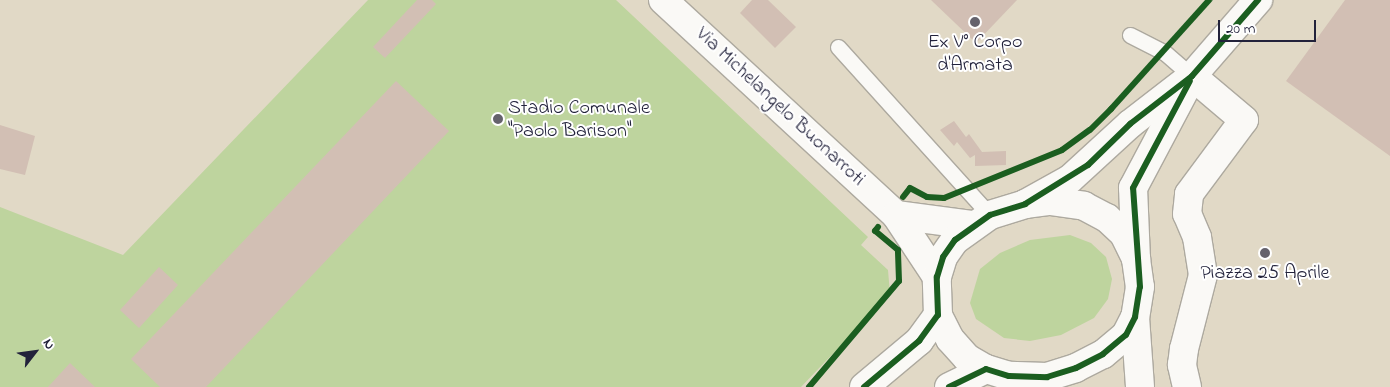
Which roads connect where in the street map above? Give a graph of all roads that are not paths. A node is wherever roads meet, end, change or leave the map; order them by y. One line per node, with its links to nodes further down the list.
1 (664, 0): 7 (main road, Via Michelangelo Buonarroti)
2 (1258, 0): 5 (main road)
3 (1130, 35): 5 (lane)
4 (838, 47): 8 (lane)
5 (1192, 76): 6 (main road); 9 (main road); 18 (main road)
6 (1025, 204): 8 (main road); 9 (main road)
7 (896, 215): 8 (main road); 10 (main road, Via Michelangelo Buonarroti)
8 (981, 220): 10 (main road)
9 (1136, 259): 12 (main road)
10 (937, 277): 11 (main road)
11 (938, 315): 13 (main road); 14 (main road)
12 (1135, 317): 13 (main road); 17 (main road)
13 (998, 373): 15 (main road); 16 (main road)
14 (864, 387)
15 (949, 387)
16 (1035, 387)
17 (1140, 387)
18 (1187, 387)

